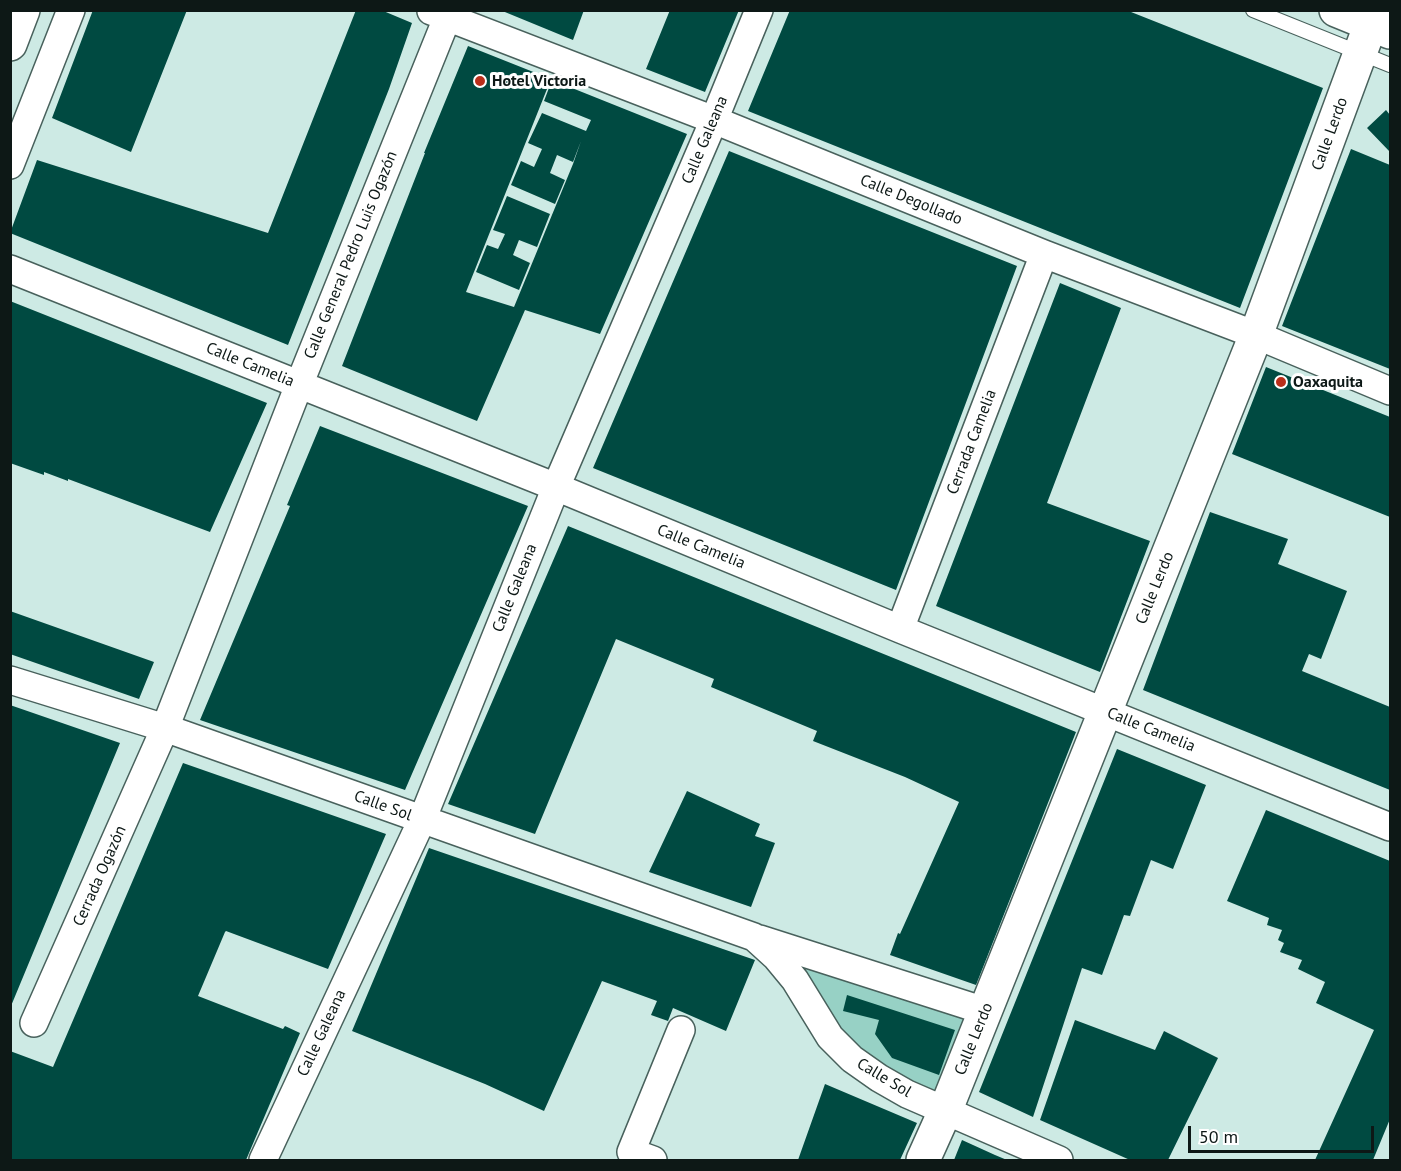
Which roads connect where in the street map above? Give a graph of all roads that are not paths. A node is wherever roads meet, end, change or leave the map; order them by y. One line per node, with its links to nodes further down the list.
1 (23, 10): 8 (street)
2 (71, 10): 11 (street)
3 (759, 10): 10 (street, Calle Galeana)
4 (1253, 10): 7 (lane)
5 (1336, 10): 7 (street)
6 (439, 14): 10 (street, Calle Degollado); 15 (street, Calle General Pedro Luis Ogazón)
7 (1374, 30): 9 (lane); 14 (street, Calle Lerdo)
8 (10, 44)
9 (1390, 65)
10 (714, 120): 12 (street, Calle Degollado); 17 (street, Calle Galeana)
11 (10, 165)
12 (1044, 254): 14 (street, Calle Degollado); 18 (street, Cerrada Camelia)
13 (10, 270): 15 (street, Calle Camelia)
14 (1256, 335): 16 (street, Calle Degollado); 20 (street, Calle Lerdo)
15 (299, 384): 17 (street, Calle Camelia); 21 (street, Calle General Pedro Luis Ogazón)
16 (1390, 391)
17 (556, 487): 18 (street, Calle Camelia); 22 (street, Calle Galeana)
18 (900, 629): 20 (street, Calle Camelia)
19 (10, 680): 21 (street, Calle Sol)
20 (1105, 712): 23 (street, Calle Camelia); 25 (street, Calle Lerdo)
21 (165, 728): 22 (street, Calle Sol); 26 (street, Cerrada Ogazón)
22 (422, 820): 24 (street, Calle Sol); 29 (street, Calle Galeana)
23 (1390, 827)
24 (754, 937): 25 (street, Calle Sol); 28 (street, Calle Sol)
25 (985, 1011): 28 (street, Calle Lerdo)
26 (34, 1023)
27 (681, 1029): 30 (street)
28 (946, 1109): 31 (street, Calle Lerdo); 32 (street, Calle Sol)
29 (263, 1161)
30 (653, 1161)
31 (923, 1161)
32 (1059, 1161)

